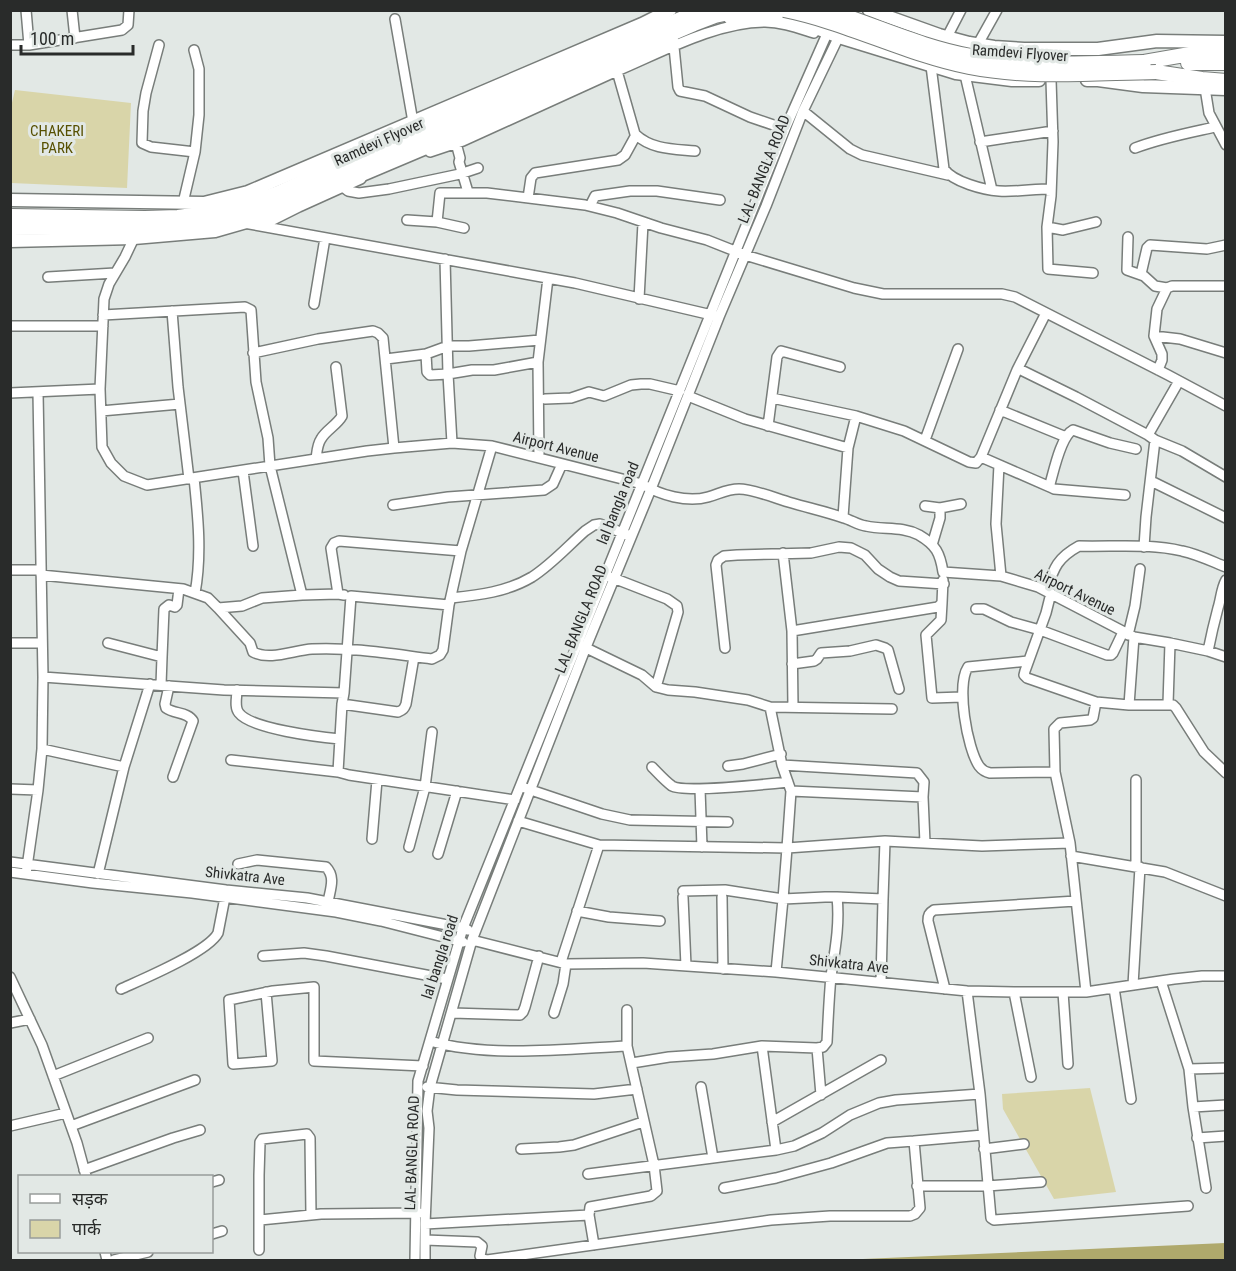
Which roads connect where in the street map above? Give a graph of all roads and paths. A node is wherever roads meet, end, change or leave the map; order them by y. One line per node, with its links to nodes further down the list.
1 (26, 10): 21 (street)
2 (72, 10): 17 (street)
3 (129, 10): 17 (street)
4 (670, 10): 38 (main road)
5 (702, 10): 61 (highway, Ramdevi Flyover)
6 (743, 10): 68 (highway, Ramdevi Flyover)
7 (784, 10): 30 (highway, Ramdevi Flyover, bridge)
8 (828, 10): 26 (highway, Ramdevi Flyover, bridge)
9 (836, 10): 15 (street, lal bangla road)
10 (849, 10): 15 (street, LAL BANGLA ROAD)
11 (869, 10): 16 (main road)
12 (961, 10): 16 (street)
13 (997, 10): 19 (street)
14 (395, 19): 38 (street)
15 (831, 36): 23 (street); 28 (main road); 37 (street, LAL BANGLA ROAD); 40 (street, lal bangla road); 65 (main road)
16 (947, 37): 19 (main road)
17 (75, 38): 21 (street)
18 (1226, 42): 19 (main road)
19 (978, 44)
20 (10, 45): 21 (street)
21 (29, 45)
22 (159, 45): 48 (street)
23 (674, 47): 29 (street); 40 (street)
24 (194, 50): 48 (street)
25 (1226, 52): 26 (highway)
26 (1144, 62): 27 (highway, Ramdevi Flyover)
27 (1226, 63)
28 (931, 66): 32 (main road); 51 (street)
29 (617, 71): 42 (street); 44 (street)
30 (1156, 72): 31 (highway, Ramdevi Flyover); 34 (highway)
31 (1226, 74)
32 (965, 75): 33 (main road); 43 (street)
33 (1051, 80): 35 (main road); 41 (street)
34 (1226, 81)
35 (1205, 88): 36 (main road); 39 (street)
36 (1226, 89)
37 (803, 111): 51 (street); 76 (street, LAL BANGLA ROAD)
38 (413, 122): 59 (main road)
39 (1215, 127): 45 (street); 46 (street)
40 (785, 129): 76 (street, lal bangla road)
41 (1053, 131): 43 (street); 53 (street)
42 (636, 135): 47 (street); 56 (street)
43 (980, 142): 54 (street)
44 (456, 143): 50 (street); 52 (street)
45 (1226, 145)
46 (1135, 148)
47 (695, 150)
48 (195, 152): 59 (street)
49 (478, 168): 50 (street)
50 (463, 173): 52 (street); 55 (street)
51 (948, 175): 54 (street)
52 (342, 186): 67 (street)
53 (1051, 189): 54 (street); 70 (street)
54 (992, 190)
55 (468, 192): 56 (street); 63 (street)
56 (528, 198): 60 (street)
57 (10, 200): 59 (main road)
58 (720, 200): 60 (street)
59 (183, 203)
60 (590, 206): 66 (street)
61 (10, 216)
62 (407, 220): 63 (street)
63 (437, 222): 69 (street)
64 (1096, 222): 70 (street)
65 (243, 223): 67 (street); 72 (main road)
66 (643, 223): 76 (street); 85 (street)
67 (261, 226): 73 (street)
68 (10, 228)
69 (464, 228)
70 (1047, 228): 79 (street)
71 (1128, 237): 80 (street)
72 (134, 238): 74 (main road); 78 (street, Airport Avenue)
73 (325, 238): 77 (street); 86 (street)
74 (10, 241)
75 (1226, 245): 80 (street)
76 (740, 254): 88 (street); 90 (street, LAL BANGLA ROAD)
77 (445, 260): 82 (street); 95 (street)
78 (115, 273): 81 (street); 89 (street, Airport Avenue)
79 (1093, 273)
80 (1141, 274): 84 (street)
81 (48, 277)
82 (548, 278): 85 (street); 94 (street)
83 (1226, 286): 84 (street)
84 (1167, 288): 93 (street)
85 (639, 299): 90 (street)
86 (315, 304)
87 (172, 311): 89 (street); 97 (street); 114 (street)
88 (1046, 313): 104 (street); 105 (street)
89 (103, 315): 92 (street, Airport Avenue)
90 (715, 316): 111 (street, LAL BANGLA ROAD)
91 (10, 326): 92 (street)
92 (103, 326): 108 (street, Airport Avenue)
93 (1154, 336): 98 (street); 105 (street)
94 (540, 340): 95 (street); 101 (street)
95 (448, 346): 99 (street); 106 (street)
96 (958, 349): 122 (street)
97 (253, 353): 100 (street); 133 (street)
98 (1226, 353)
99 (426, 354): 100 (street); 106 (street)
100 (386, 359): 125 (street)
101 (538, 362): 106 (street); 129 (street)
102 (336, 367): 130 (street)
103 (840, 367): 112 (street)
104 (1017, 370): 116 (street); 121 (street)
105 (1158, 370): 107 (street)
106 (448, 374): 123 (street)
107 (1179, 381): 115 (street); 121 (street)
108 (100, 389): 109 (street); 117 (street, Airport Avenue)
109 (38, 392): 110 (street); 157 (street)
110 (10, 393)
111 (684, 393): 113 (street); 119 (street); 138 (street, lal bangla road)
112 (772, 398): 118 (street); 119 (street)
113 (545, 399)
114 (180, 404): 117 (street); 136 (street)
115 (1226, 406)
116 (1000, 410): 120 (street); 128 (street)
117 (101, 411): 136 (street, Airport Avenue)
118 (856, 416): 122 (street); 126 (street)
119 (768, 426): 126 (street)
120 (1066, 437): 127 (street); 139 (street)
121 (1152, 437): 135 (street); 137 (street)
122 (926, 440): 128 (street)
123 (452, 443): 124 (street, Airport Avenue); 125 (street, Airport Avenue)
124 (492, 446): 129 (street, Airport Avenue); 140 (street)
125 (394, 448): 130 (street, Airport Avenue)
126 (848, 448): 146 (street)
127 (1136, 449)
128 (981, 457): 132 (street)
129 (539, 458): 131 (street, Airport Avenue)
130 (316, 459): 133 (street, Airport Avenue)
131 (562, 464): 138 (street, Airport Avenue); 140 (street)
132 (999, 465): 139 (street); 159 (street)
133 (270, 466): 134 (street, Airport Avenue); 167 (street)
134 (243, 471): 136 (street, Airport Avenue); 150 (street)
135 (1226, 477)
136 (191, 479): 165 (street)
137 (1151, 481): 147 (street); 151 (street)
138 (646, 486): 146 (street, Airport Avenue); 148 (street, lal bangla road)
139 (1050, 487): 141 (street)
140 (477, 495): 143 (street); 152 (street)
141 (1125, 495)
142 (961, 504): 145 (street)
143 (393, 505)
144 (925, 506): 145 (street)
145 (940, 508): 149 (street)
146 (843, 517): 149 (street, Airport Avenue)
147 (1226, 518)
148 (627, 535): 160 (street, LAL BANGLA ROAD); 169 (street)
149 (932, 545): 158 (street)
150 (253, 546)
151 (1144, 547): 154 (street); 164 (street)
152 (461, 550): 166 (street); 169 (street)
153 (783, 553): 162 (street); 174 (street); 182 (street)
154 (1226, 567)
155 (1140, 569): 175 (street)
156 (10, 570): 157 (street)
157 (41, 572): 163 (street); 177 (street)
158 (943, 572): 159 (street, Airport Avenue); 162 (street)
159 (1000, 576): 164 (street, Airport Avenue)
160 (610, 577): 180 (street, lal bangla road); 192 (street)
161 (1226, 580): 183 (street)
162 (944, 584): 170 (street)
163 (179, 589): 165 (street); 184 (street)
164 (1049, 592): 173 (street); 175 (street, Airport Avenue)
165 (195, 593): 171 (street)
166 (338, 594): 167 (street); 168 (street)
167 (302, 595): 171 (street)
168 (351, 596): 169 (street); 181 (street)
169 (450, 602): 185 (street)
170 (942, 603): 174 (street); 197 (street)
171 (218, 608): 181 (street)
172 (976, 609): 173 (street)
173 (1040, 630): 175 (street); 187 (street)
174 (792, 631): 188 (street)
175 (1128, 635): 179 (street, Airport Avenue); 201 (street)
176 (10, 643): 177 (street)
177 (42, 643): 189 (street)
178 (108, 643): 184 (street)
179 (1170, 643): 183 (street, Airport Avenue); 200 (street)
180 (582, 645): 192 (street); 195 (street, lal bangla road)
181 (347, 648): 185 (street); 196 (street)
182 (725, 648)
183 (1208, 651): 186 (street, Airport Avenue)
184 (162, 657): 191 (street)
185 (414, 657): 199 (street)
186 (1226, 657)
187 (1028, 661): 197 (street); 198 (street)
188 (792, 664): 193 (street); 203 (street)
189 (43, 676): 190 (street); 207 (street)
190 (150, 684): 191 (street); 212 (street)
191 (165, 686): 194 (street); 217 (street)
192 (656, 687): 202 (street)
193 (899, 689)
194 (237, 690): 196 (street); 206 (street)
195 (563, 692): 222 (street, LAL BANGLA ROAD)
196 (344, 693): 199 (street)
197 (962, 697): 215 (street)
198 (1096, 702): 201 (street); 215 (street)
199 (342, 704): 206 (street)
200 (1168, 704): 201 (street); 216 (street)
201 (1129, 705)
202 (770, 707): 203 (street); 208 (street)
203 (793, 707): 204 (street)
204 (892, 709)
205 (432, 732): 220 (street)
206 (340, 739): 214 (street)
207 (42, 749): 212 (street); 225 (street)
208 (781, 754): 210 (street); 211 (street)
209 (231, 760): 214 (street)
210 (783, 765): 221 (street); 227 (street)
211 (728, 766)
212 (124, 767): 247 (street)
213 (652, 767): 224 (street)
214 (338, 772): 218 (street)
215 (1056, 772): 235 (street)
216 (1226, 773)
217 (173, 777)
218 (377, 780): 220 (street); 232 (street)
219 (1136, 780): 244 (street)
220 (425, 787): 226 (street); 237 (street)
221 (789, 787): 224 (street); 227 (street); 239 (street)
222 (525, 788): 228 (street, lal bangla road); 229 (street, LAL BANGLA ROAD); 230 (street)
223 (10, 789): 225 (street)
224 (700, 789): 230 (street)
225 (38, 790): 245 (street)
226 (456, 791): 228 (street); 240 (street)
227 (923, 797): 234 (street)
228 (515, 800): 259 (street, lal bangla road)
229 (518, 821): 236 (street); 261 (street, LAL BANGLA ROAD)
230 (701, 822): 231 (street); 238 (street)
231 (728, 822)
232 (372, 839)
233 (885, 841): 234 (street); 239 (street); 252 (street)
234 (925, 843): 235 (street)
235 (1070, 843): 241 (street)
236 (599, 845): 238 (street); 257 (street)
237 (409, 847)
238 (702, 847): 239 (street)
239 (787, 848): 253 (street)
240 (438, 854)
241 (1071, 856): 244 (street); 254 (street)
242 (10, 862): 245 (street, Shivkatra Ave)
243 (238, 864): 255 (street)
244 (1138, 867): 249 (street); 274 (street)
245 (27, 869): 246 (street); 247 (street, Shivkatra Ave); 248 (street)
246 (10, 872)
247 (98, 874): 248 (street, Shivkatra Ave)
248 (225, 894): 255 (street, Shivkatra Ave); 256 (street); 276 (street)
249 (1226, 896)
250 (722, 897): 266 (street)
251 (837, 897): 252 (street); 253 (street); 270 (street)
252 (883, 898): 273 (street)
253 (783, 899): 265 (street); 267 (street)
254 (1076, 901): 277 (street); 281 (street)
255 (328, 902): 256 (street, Shivkatra Ave)
256 (337, 908): 259 (street, Shivkatra Ave); 260 (street)
257 (578, 911): 258 (street); 264 (street)
258 (660, 921)
259 (463, 928): 260 (street, lal bangla road); 261 (street, Shivkatra Ave)
260 (459, 940): 261 (street); 271 (street, lal bangla road)
261 (472, 940): 263 (street, Shivkatra Ave); 284 (street, LAL BANGLA ROAD)
262 (263, 956): 271 (street)
263 (538, 956): 264 (street, Shivkatra Ave); 284 (street)
264 (564, 963): 265 (street, Shivkatra Ave); 285 (street)
265 (687, 966): 266 (street, Shivkatra Ave)
266 (723, 969): 267 (street, Shivkatra Ave)
267 (776, 972): 270 (street, Shivkatra Ave)
268 (1226, 976): 272 (street, Shivkatra Ave)
269 (10, 977): 286 (street)
270 (831, 977): 273 (street, Shivkatra Ave); 293 (street)
271 (447, 979): 289 (street, lal bangla road)
272 (1161, 981): 274 (street, Shivkatra Ave); 299 (street)
273 (881, 982): 277 (street, Shivkatra Ave)
274 (1134, 985): 275 (street, Shivkatra Ave)
275 (1114, 988): 281 (street, Shivkatra Ave); 309 (street)
276 (121, 989)
277 (945, 989): 278 (street, Shivkatra Ave)
278 (967, 991): 282 (street, Shivkatra Ave); 307 (street)
279 (266, 992): 279 (street); 297 (street)
280 (1063, 992): 281 (street, Shivkatra Ave); 282 (street, Shivkatra Ave); 296 (street)
281 (1086, 992)
282 (1014, 993): 301 (street)
283 (627, 1010): 291 (street)
284 (452, 1013): 290 (street, LAL BANGLA ROAD)
285 (554, 1013)
286 (30, 1019): 287 (street); 300 (street)
287 (10, 1023)
288 (148, 1038): 300 (street)
289 (430, 1041): 290 (street); 297 (street, lal bangla road)
290 (443, 1045): 291 (street); 304 (street, LAL BANGLA ROAD)
291 (627, 1046): 295 (street)
292 (762, 1046): 293 (street); 295 (street); 314 (street)
293 (817, 1048): 308 (street)
294 (881, 1060): 308 (street)
295 (632, 1063): 306 (street)
296 (1068, 1064)
297 (423, 1066): 303 (street, lal bangla road)
298 (1226, 1068): 299 (street)
299 (1189, 1069): 311 (street)
300 (53, 1076): 312 (street)
301 (1031, 1077)
302 (195, 1080): 316 (street)
303 (417, 1087): 304 (street); 337 (street, lal bangla road)
304 (430, 1087): 306 (street); 336 (street, LAL BANGLA ROAD)
305 (701, 1087): 326 (street)
306 (637, 1089): 313 (street)
307 (980, 1094): 318 (street); 325 (street)
308 (821, 1095): 314 (street)
309 (1131, 1099)
310 (1226, 1105): 311 (street)
311 (1192, 1107): 320 (street)
312 (66, 1113): 315 (street); 316 (street)
313 (643, 1122): 323 (street); 327 (street)
314 (772, 1122): 325 (street)
315 (10, 1126)
316 (71, 1126): 328 (street)
317 (200, 1130): 328 (street)
318 (983, 1135): 321 (street); 324 (street)
319 (1226, 1136): 320 (street)
320 (1197, 1138): 334 (street)
321 (914, 1141): 331 (street); 333 (street)
322 (1024, 1144): 324 (street)
323 (521, 1149)
324 (984, 1149): 332 (street)
325 (776, 1150): 326 (street)
326 (713, 1158): 327 (street)
327 (654, 1165): 329 (street); 339 (street)
328 (85, 1173)
329 (588, 1174)
330 (1041, 1182): 332 (street)
331 (917, 1186): 332 (street); 345 (street)
332 (987, 1186): 335 (street)
333 (724, 1188)
334 (1206, 1188)
335 (1188, 1206)
336 (425, 1212): 337 (street); 341 (street, LAL BANGLA ROAD)
337 (415, 1214): 338 (street); 349 (street, lal bangla road)
338 (311, 1215): 340 (street); 340 (street)
339 (589, 1215): 341 (street); 345 (street)
340 (260, 1220): 346 (street)
341 (425, 1224): 344 (street, LAL BANGLA ROAD)
342 (222, 1231): 343 (street)
343 (213, 1234)
344 (425, 1240): 345 (street); 350 (street, LAL BANGLA ROAD)
345 (594, 1245)
346 (260, 1250)
347 (140, 1253): 348 (street)
348 (114, 1260)
349 (415, 1260)
350 (425, 1260)

